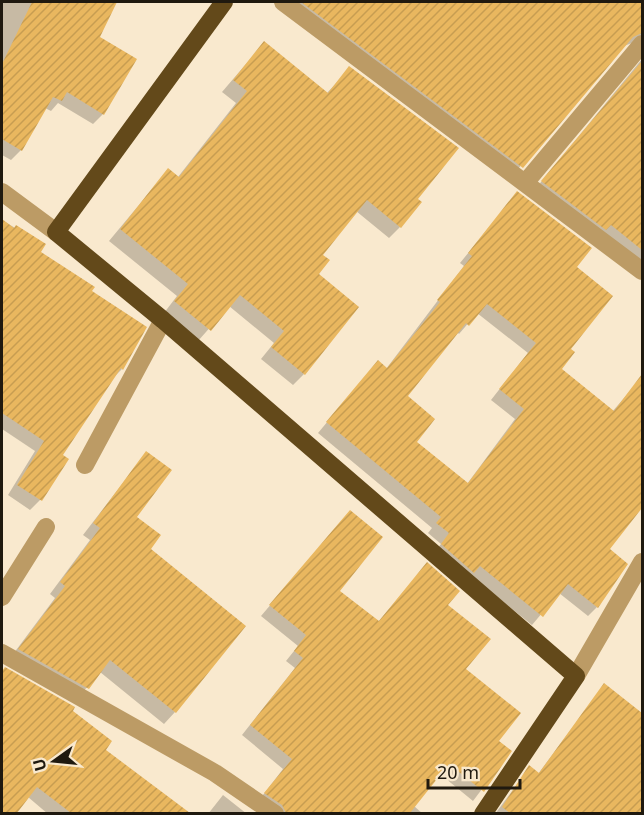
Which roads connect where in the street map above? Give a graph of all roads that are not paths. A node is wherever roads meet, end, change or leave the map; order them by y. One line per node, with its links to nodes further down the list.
1 (224, 2): 6 (highway)
2 (283, 2): 4 (street)
3 (642, 44): 4 (street)
4 (525, 183): 7 (street)
5 (2, 192): 6 (street)
6 (56, 232): 8 (highway)
7 (642, 271)
8 (164, 320): 9 (street); 14 (highway)
9 (85, 465)
10 (46, 527): 12 (street)
11 (642, 562): 14 (street)
12 (2, 597)
13 (2, 653): 15 (street)
14 (576, 676): 16 (highway)
15 (274, 813)
16 (483, 813)

